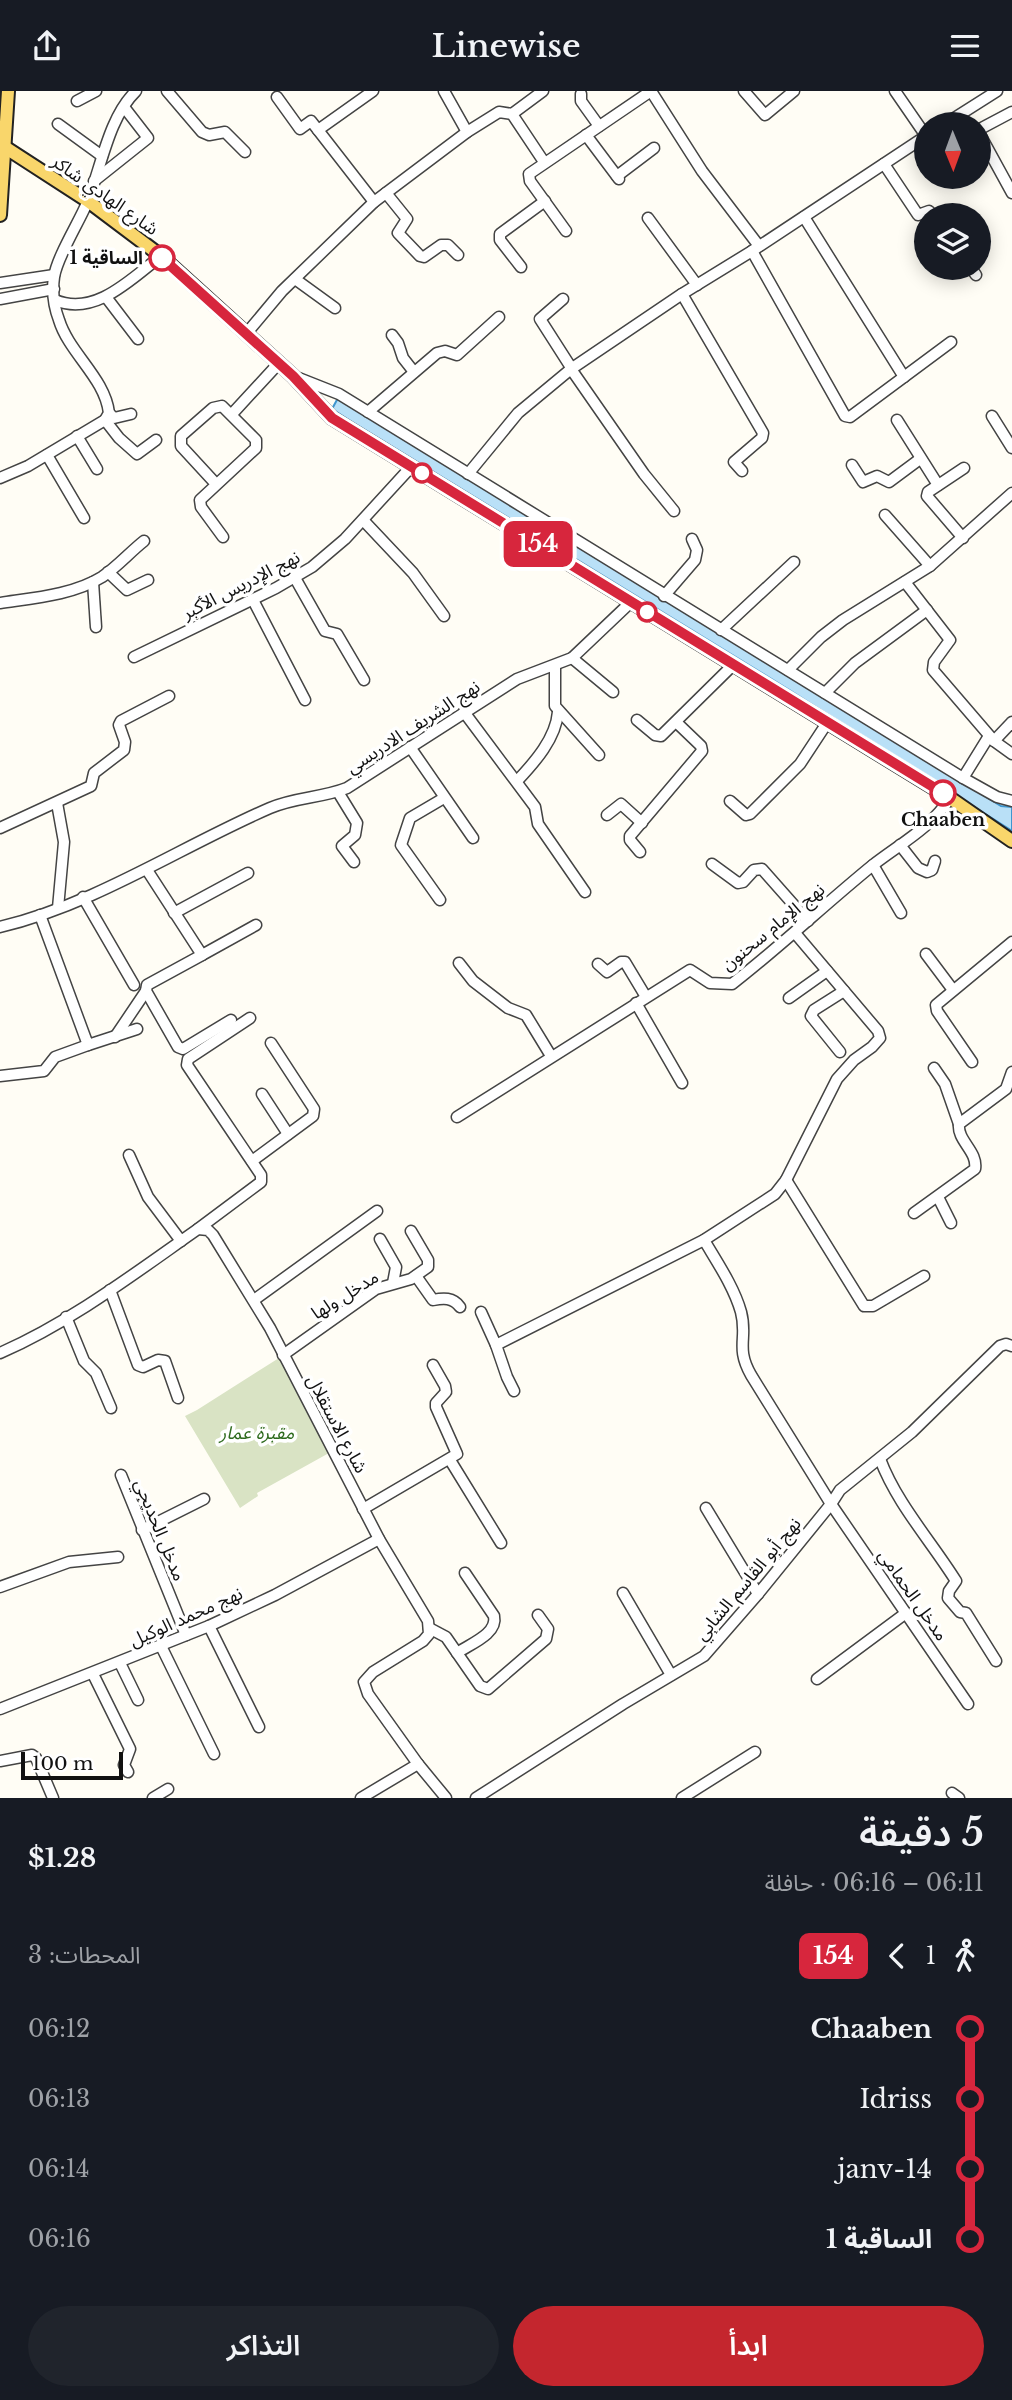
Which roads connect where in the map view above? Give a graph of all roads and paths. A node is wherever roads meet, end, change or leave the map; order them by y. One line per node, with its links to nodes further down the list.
1 (8, 91): 29 (main road)
2 (96, 91): 16 (street)
3 (167, 91): 31 (street)
4 (373, 91): 25 (street)
5 (443, 91): 26 (street)
6 (543, 91): 20 (street)
7 (651, 91): 24 (street); 47 (street)
8 (744, 91): 9 (street)
9 (794, 91)
10 (895, 91): 21 (street)
11 (997, 91): 14 (street)
12 (133, 92): 17 (street)
13 (581, 94): 24 (street)
14 (985, 94): 18 (street)
15 (277, 97): 25 (street)
16 (76, 101)
17 (124, 107): 33 (street); 36 (street)
18 (961, 112)
19 (1012, 112): 22 (street)
20 (512, 114): 26 (street); 34 (street)
21 (914, 119)
22 (991, 123)
23 (58, 124): 33 (street)
24 (599, 126): 27 (street)
25 (318, 130): 41 (street)
26 (467, 132): 37 (street)
27 (586, 135): 30 (street); 34 (street)
28 (914, 144): 35 (street)
29 (2, 146): 39 (main road, شارع الهادي شاكر); 43 (main road)
30 (653, 148)
31 (245, 152)
32 (991, 154): 38 (street)
33 (102, 156): 36 (street)
34 (544, 162): 40 (street)
35 (884, 164): 42 (street); 44 (street)
36 (93, 181): 39 (street)
37 (387, 193): 41 (street); 48 (street)
38 (1012, 193)
39 (88, 201): 49 (main road, شارع الهادي شاكر); 51 (street)
40 (545, 201): 46 (street); 50 (street)
41 (374, 202): 52 (street)
42 (914, 211)
43 (0, 215)
44 (804, 217): 47 (street); 70 (street)
45 (648, 218): 54 (street)
46 (566, 230)
47 (756, 248): 54 (street); 70 (street)
48 (458, 255)
49 (161, 256): 57 (street); 62 (main road, شارع الهادي شاكر)
50 (521, 267)
51 (54, 275): 53 (street); 56 (street)
52 (295, 279): 60 (street); 62 (street)
53 (0, 283)
54 (697, 285): 55 (street)
55 (682, 294): 67 (street); 86 (street)
56 (54, 295): 57 (street); 58 (street); 75 (street)
57 (106, 297): 64 (street)
58 (0, 299)
59 (563, 299): 67 (street)
60 (335, 308)
61 (499, 317): 68 (street)
62 (246, 334): 66 (main road, شارع الهادي شاكر)
63 (392, 335): 68 (street)
64 (138, 338)
65 (951, 342): 70 (street)
66 (279, 363): 69 (main road, شارع الهادي شاكر); 73 (street)
67 (572, 369): 87 (street); 92 (street)
68 (414, 372): 71 (street)
69 (293, 376): 71 (street); 83 (main road, شارع الهادي شاكر)
70 (904, 377)
71 (368, 412): 87 (street)
72 (131, 414): 75 (street)
73 (232, 414): 89 (street); 89 (street)
74 (992, 416): 79 (street)
75 (107, 417): 77 (street); 78 (street)
76 (897, 420): 81 (street)
77 (77, 436): 80 (street); 85 (street)
78 (156, 440)
79 (1012, 447)
80 (47, 455): 88 (street); 94 (street)
81 (920, 459): 82 (street); 90 (street)
82 (852, 465)
83 (411, 467): 95 (street, نهج الإدريس الأكبر); 109 (main road, شارع الهادي شاكر)
84 (964, 468): 90 (street)
85 (97, 470)
86 (742, 471)
87 (468, 474): 107 (street)
88 (0, 478)
89 (216, 484): 96 (street)
90 (939, 485): 97 (street)
91 (1012, 492): 97 (street)
92 (674, 511)
93 (886, 515): 101 (street)
94 (84, 518)
95 (363, 520): 103 (street, نهج الإدريس الأكبر); 112 (street)
96 (223, 537)
97 (963, 538): 101 (street)
98 (692, 539): 107 (street)
99 (144, 541): 102 (street)
100 (794, 562): 114 (street)
101 (930, 566): 106 (street)
102 (108, 572): 104 (street); 105 (street)
103 (295, 578): 108 (street, نهج الإدريس الأكبر); 120 (street)
104 (148, 580)
105 (93, 582): 110 (street); 113 (street)
106 (905, 582): 111 (street); 119 (street)
107 (664, 596): 114 (street)
108 (253, 600): 115 (street, نهج الإدريس الأكبر); 124 (street)
109 (632, 601): 116 (street, نهج الشريف الادريسي); 118 (main road, شارع الهادي شاكر)
110 (0, 603)
111 (927, 610): 122 (street); 131 (street)
112 (444, 616)
113 (96, 627)
114 (721, 630): 119 (street)
115 (134, 657)
116 (572, 658): 117 (street, نهج الشريف الادريسي); 121 (street)
117 (555, 666): 125 (street, نهج الشريف الادريسي); 126 (street)
118 (733, 666): 128 (street); 130 (main road, شارع الهادي شاكر)
119 (788, 670): 122 (street)
120 (364, 680)
121 (613, 692)
122 (825, 693): 135 (street)
123 (169, 696): 142 (street)
124 (305, 700)
125 (464, 712): 132 (street, نهج الشريف الادريسي); 136 (street)
126 (558, 712): 134 (street); 136 (street)
127 (638, 720): 128 (street)
128 (676, 722): 144 (street)
129 (1012, 722): 131 (street)
130 (827, 723): 139 (main road, شارع الهادي شاكر); 140 (street)
131 (991, 739): 133 (street); 135 (street)
132 (410, 747): 137 (street, نهج الشريف الادريسي); 138 (street)
133 (1012, 754)
134 (599, 755)
135 (962, 778): 141 (street)
136 (517, 781): 156 (street)
137 (338, 792): 151 (street); 154 (street, نهج الشريف الادريسي)
138 (444, 798): 146 (street); 158 (street)
139 (950, 798): 147 (main road, شارع الهادي شاكر); 148 (street, نهج الإمام سحنون)
140 (730, 801)
141 (1012, 801)
142 (57, 803): 145 (street); 159 (street)
143 (607, 815): 144 (street)
144 (642, 823): 149 (street)
145 (0, 828)
146 (473, 838)
147 (1012, 841)
148 (900, 845): 150 (street); 153 (street, نهج الإمام سحنون)
149 (640, 852)
150 (935, 861)
151 (354, 862)
152 (712, 864): 163 (street)
153 (873, 865): 161 (street); 163 (street, نهج الإمام سحنون)
154 (147, 870): 157 (street, نهج الشريف الادريسي); 160 (street)
155 (248, 873): 160 (street)
156 (585, 892)
157 (83, 897): 159 (street, نهج الشريف الادريسي); 173 (street)
158 (440, 901)
159 (58, 908): 162 (street, نهج الشريف الادريسي)
160 (174, 913): 169 (street)
161 (901, 913)
162 (40, 915): 165 (street, نهج الشريف الادريسي); 185 (street)
163 (808, 921): 166 (street, نهج الإمام سحنون)
164 (256, 925): 169 (street)
165 (0, 927)
166 (795, 933): 172 (street); 177 (street, نهج الإمام سحنون)
167 (1012, 942): 174 (street)
168 (926, 954): 174 (street)
169 (202, 955): 175 (street)
170 (458, 963): 187 (street)
171 (598, 964): 177 (street)
172 (827, 971): 176 (street); 178 (street)
173 (134, 985)
174 (953, 990): 188 (street)
175 (146, 991): 181 (street); 183 (street)
176 (844, 991): 186 (street); 199 (street)
177 (646, 997): 179 (street, نهج الإمام سحنون)
178 (789, 998)
179 (636, 1003): 187 (street, نهج الإمام سحنون); 192 (street)
180 (250, 1018): 198 (street)
181 (231, 1020)
182 (137, 1029): 183 (street)
183 (115, 1038): 185 (street)
184 (271, 1043): 196 (street)
185 (88, 1045): 191 (street)
186 (840, 1052)
187 (551, 1056): 194 (street, نهج الإمام سحنون)
188 (972, 1062)
189 (934, 1068): 195 (street)
190 (1012, 1073): 195 (street)
191 (0, 1076)
192 (682, 1083)
193 (262, 1094): 196 (street)
194 (457, 1117)
195 (959, 1124): 200 (street)
196 (288, 1134): 198 (street)
197 (129, 1155): 208 (street)
198 (252, 1161): 204 (street)
199 (786, 1180): 207 (street); 210 (street)
200 (937, 1196): 202 (street); 203 (street)
201 (377, 1211): 213 (street)
202 (914, 1213)
203 (951, 1223)
204 (198, 1229): 208 (street); 213 (street, شارع الاستقلال)
205 (411, 1231): 209 (street)
206 (380, 1239): 211 (street)
207 (704, 1240): 217 (street); 229 (street, مدخل الحمامي)
208 (181, 1241): 212 (street)
209 (416, 1276): 211 (street, مدخل ولها); 214 (street)
210 (924, 1276)
211 (393, 1283): 220 (street, مدخل ولها)
212 (110, 1290): 216 (street); 223 (street)
213 (254, 1300): 220 (street, شارع الاستقلال)
214 (460, 1307)
215 (481, 1312): 217 (street)
216 (66, 1317): 219 (street); 224 (street)
217 (496, 1345): 222 (street)
218 (1012, 1346): 225 (street, نهج أبو القاسم الشابي)
219 (0, 1353)
220 (283, 1355): 231 (street, شارع الاستقلال)
221 (433, 1365): 226 (street)
222 (514, 1391)
223 (178, 1398)
224 (111, 1408)
225 (880, 1459): 229 (street, نهج أبو القاسم الشابي); 247 (street)
226 (450, 1460): 231 (street); 234 (street)
227 (121, 1475): 232 (street, مدخل الحديجي)
228 (204, 1499): 232 (street)
229 (831, 1504): 239 (street, نهج أبو القاسم الشابي); 240 (street, مدخل الحمامي)
230 (706, 1508): 239 (street)
231 (363, 1509): 233 (street, شارع الاستقلال)
232 (142, 1529): 244 (street, مدخل الحديجي)
233 (379, 1539): 242 (street, نهج محمد الوكيل); 243 (street, شارع الاستقلال)
234 (502, 1543)
235 (118, 1557): 237 (street)
236 (465, 1573): 246 (street)
237 (0, 1587)
238 (623, 1593): 250 (street)
239 (758, 1594): 250 (street, نهج أبو القاسم الشابي)
240 (906, 1613): 251 (street); 253 (street, مدخل الحمامي)
241 (538, 1615): 246 (street)
242 (209, 1626): 244 (street, نهج محمد الوكيل); 255 (street)
243 (429, 1628): 246 (street); 259 (street)
244 (186, 1635): 245 (street, نهج محمد الوكيل)
245 (161, 1646): 248 (street, نهج محمد الوكيل); 257 (street)
246 (457, 1653)
247 (996, 1661)
248 (120, 1663): 249 (street, نهج محمد الوكيل); 252 (street)
249 (93, 1674): 254 (street, نهج محمد الوكيل); 260 (street)
250 (671, 1675): 266 (street, نهج أبو القاسم الشابي)
251 (817, 1679)
252 (138, 1700)
253 (968, 1704)
254 (0, 1709)
255 (259, 1727)
256 (755, 1752): 267 (street)
257 (214, 1754)
258 (0, 1761): 262 (street)
259 (418, 1764): 264 (street); 265 (street)
260 (128, 1772)
261 (168, 1789): 263 (street)
262 (53, 1798)
263 (153, 1798)
264 (361, 1798)
265 (446, 1798)
266 (476, 1798)
267 (682, 1798)

